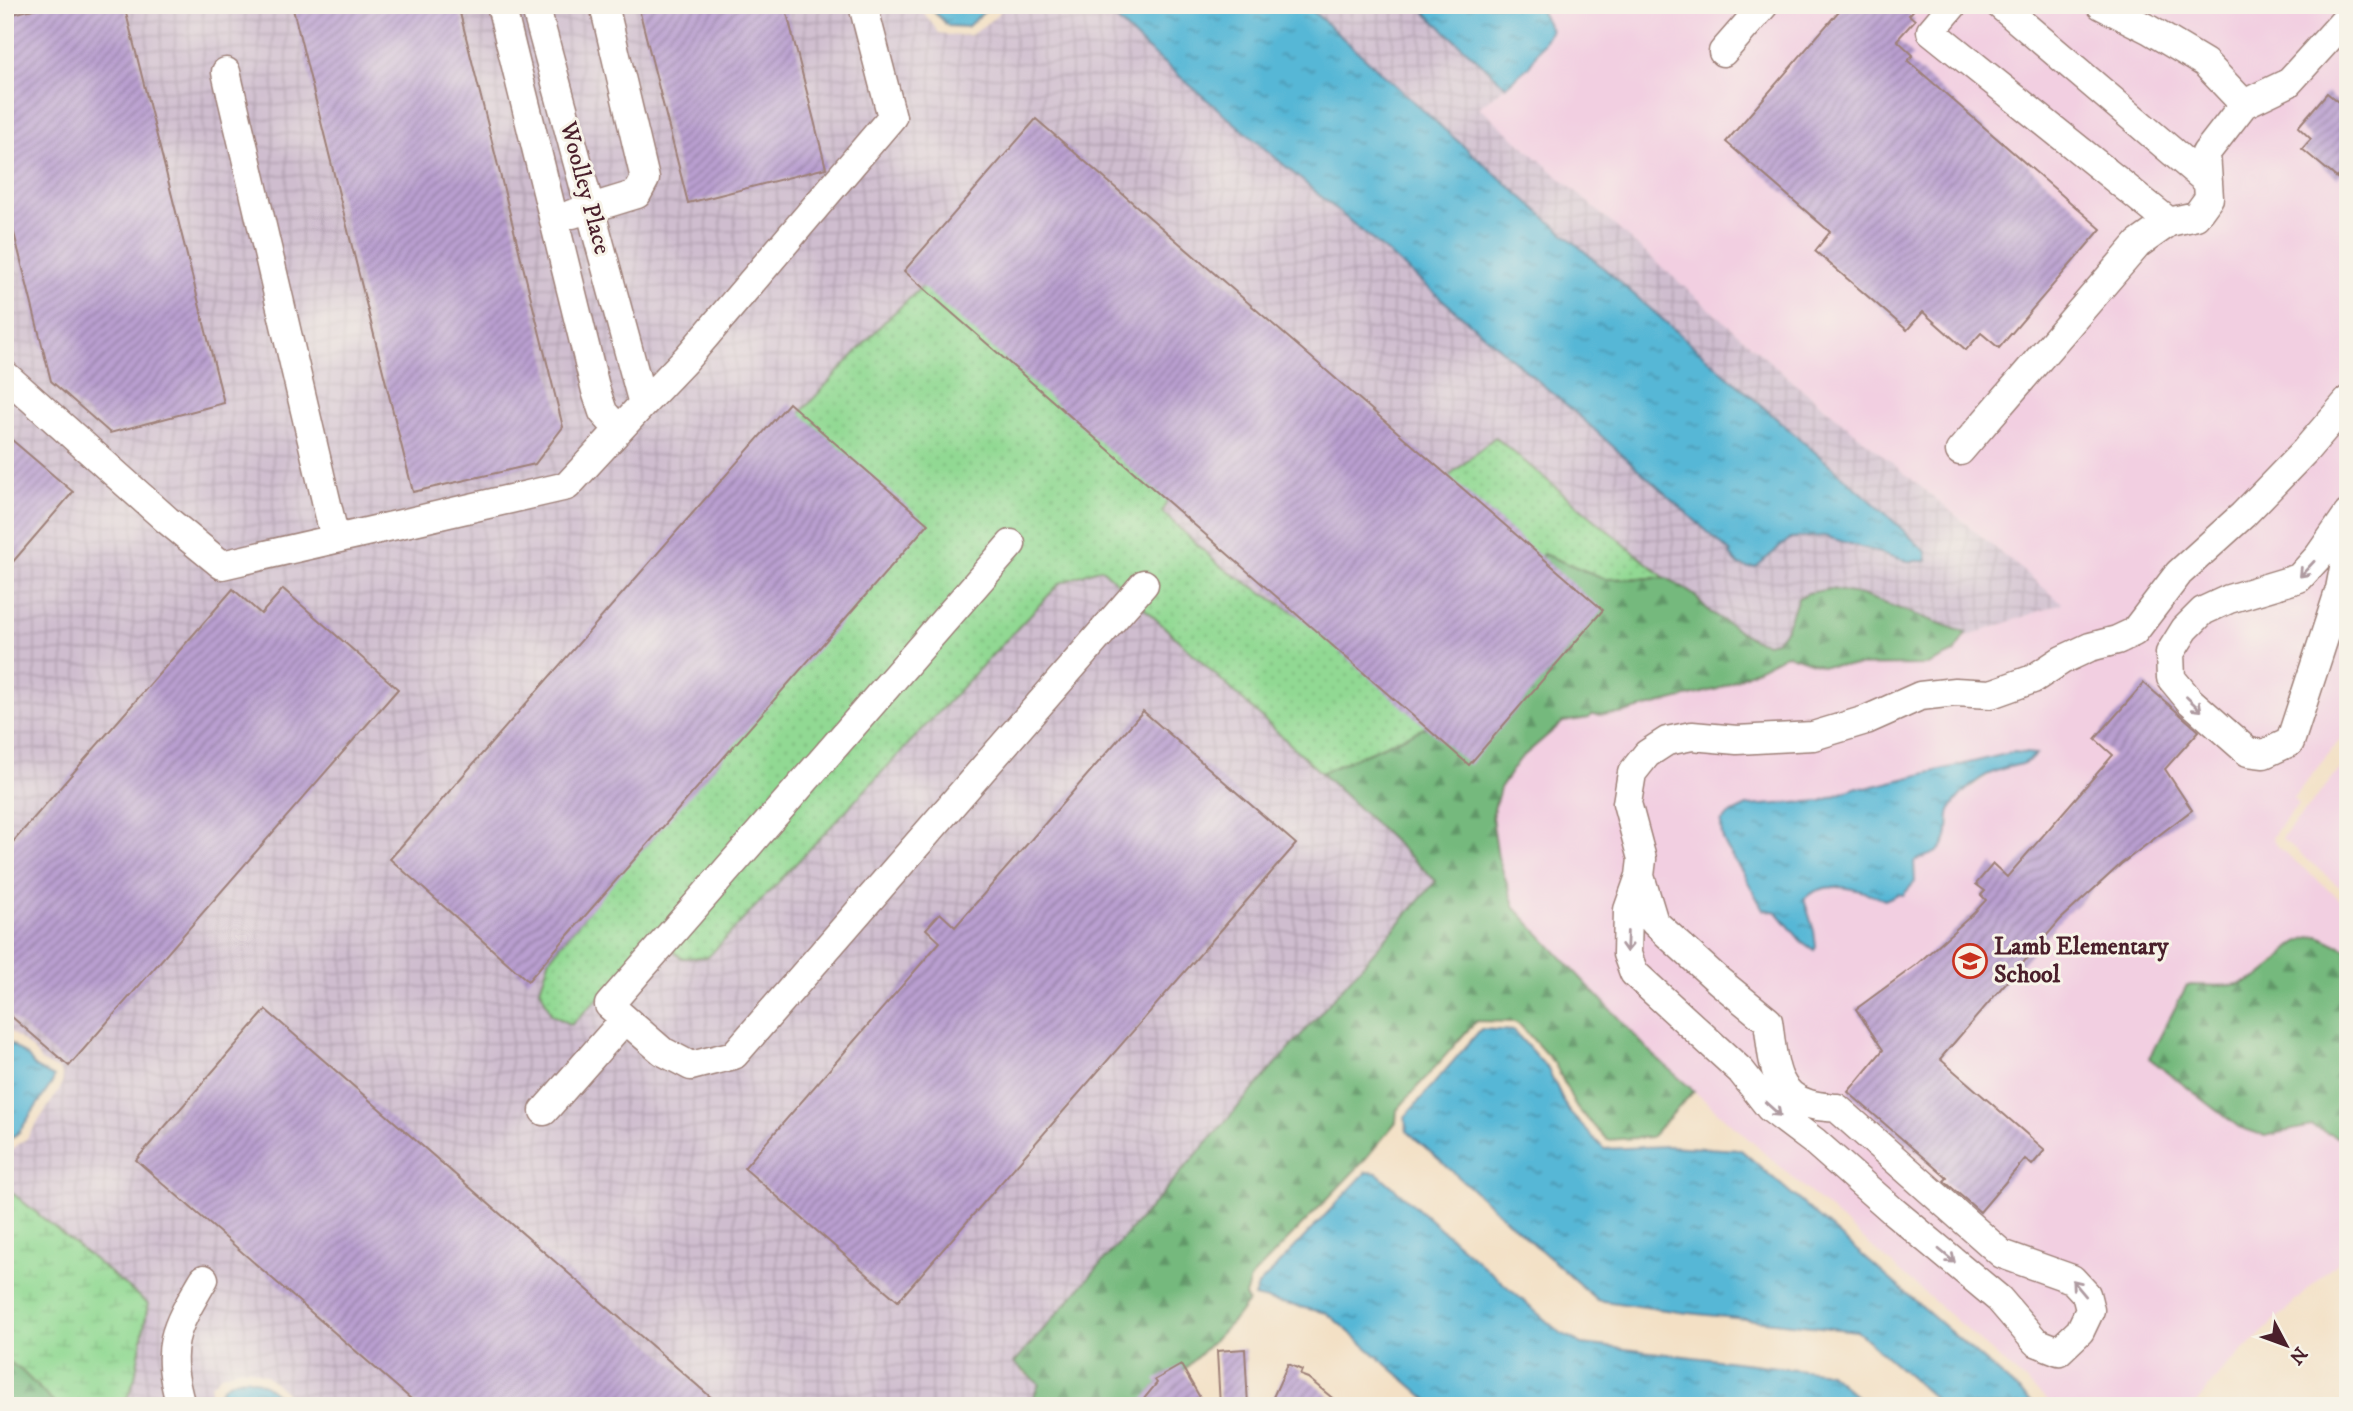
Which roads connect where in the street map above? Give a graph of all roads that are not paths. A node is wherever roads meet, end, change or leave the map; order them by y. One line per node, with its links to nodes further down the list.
1 (501, 5): 15 (street)
2 (536, 5): 14 (street, Woolley Place)
3 (604, 5): 14 (street)
4 (863, 5): 19 (street)
5 (1764, 5): 10 (street)
6 (1953, 5): 16 (street)
7 (2000, 5): 13 (street)
8 (2101, 5): 12 (street)
9 (2348, 17): 12 (street)
10 (1723, 52)
11 (226, 72): 23 (street)
12 (2244, 104): 13 (street)
13 (2208, 182): 16 (street)
14 (591, 209): 15 (street); 19 (street, Woolley Place)
15 (553, 218): 20 (street)
16 (2169, 222): 21 (street)
17 (5, 375): 23 (street)
18 (2348, 401): 27 (street)
19 (643, 404): 20 (street)
20 (619, 430): 23 (street)
21 (1960, 451)
22 (2348, 514): 25 (street, one-way to 25)
23 (335, 539)
24 (1011, 544): 28 (street)
25 (2348, 547)
26 (1144, 584): 28 (street)
27 (1640, 876): 27 (street, one-way to 27)
28 (625, 1019): 29 (street)
29 (544, 1111)
30 (204, 1279): 31 (street)
31 (181, 1406)

